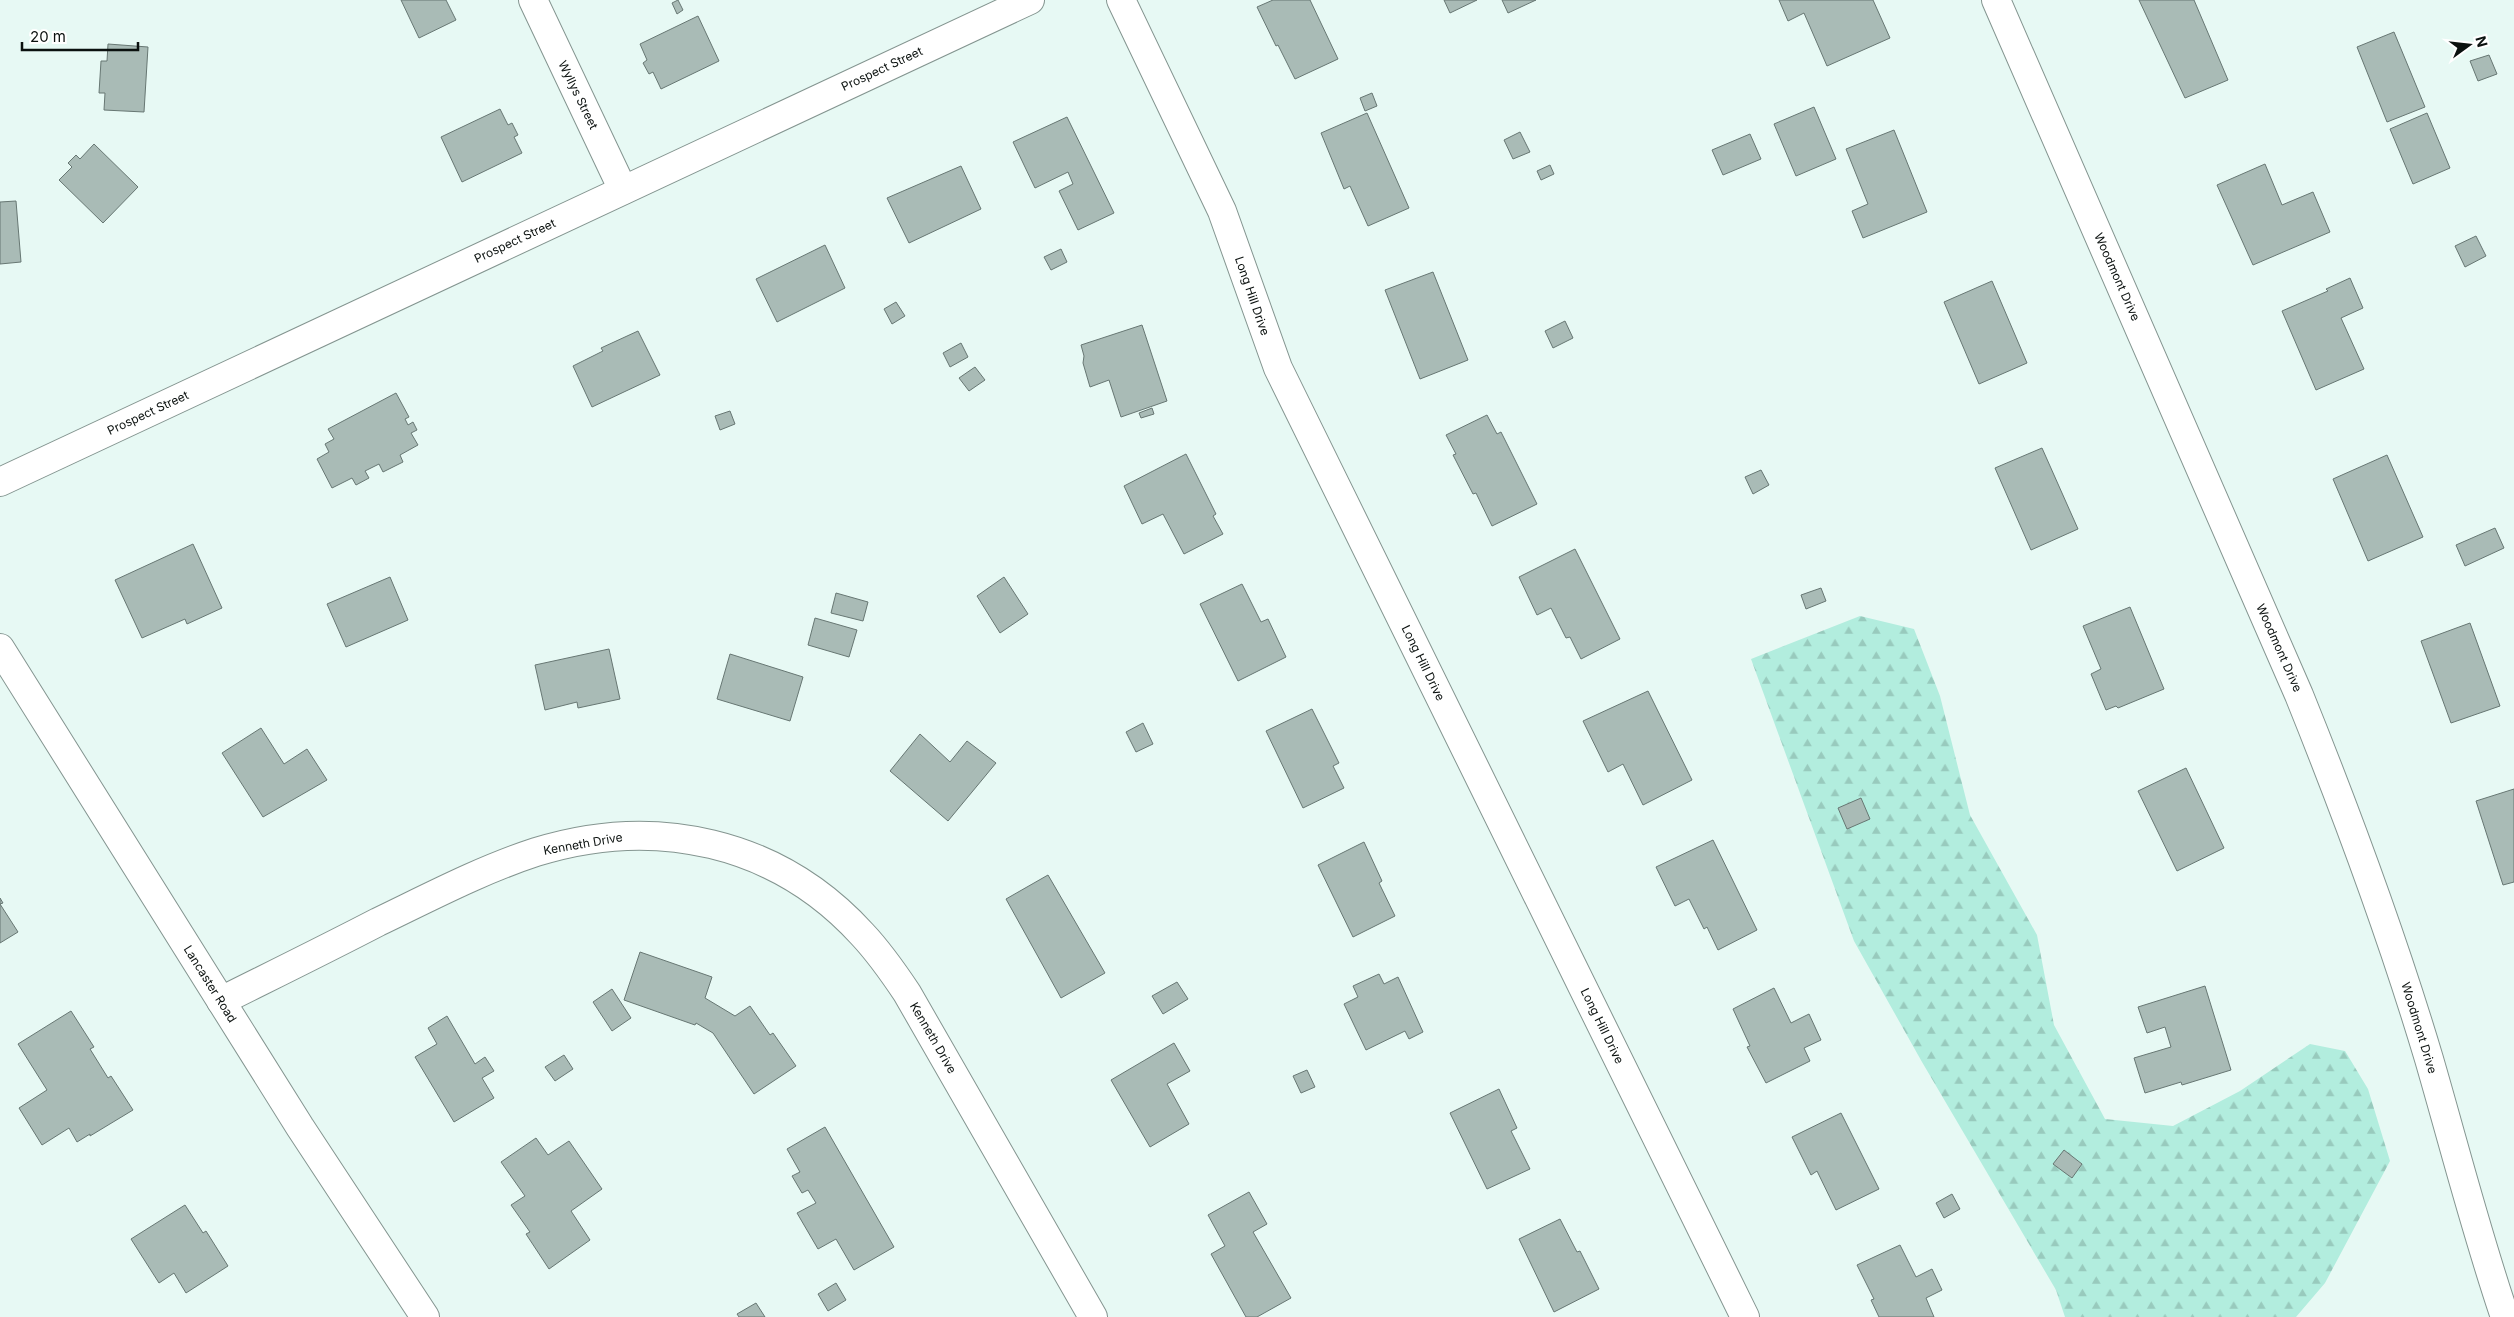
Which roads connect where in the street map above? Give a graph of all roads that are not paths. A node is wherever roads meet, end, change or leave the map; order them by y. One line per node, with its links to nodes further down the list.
1 (533, 0): 5 (street, Wyllys Street)
2 (1030, 0): 5 (street, Prospect Street)
3 (1121, 0): 11 (street, Long Hill Drive)
4 (1996, 0): 12 (street, Woodmont Drive)
5 (624, 190): 6 (street, Prospect Street)
6 (0, 482)
7 (0, 648): 8 (street, Lancaster Road)
8 (221, 1001): 9 (street, Lancaster Road); 10 (street, Kenneth Drive)
9 (425, 1317)
10 (1093, 1317)
11 (1745, 1317)
12 (2505, 1317)

